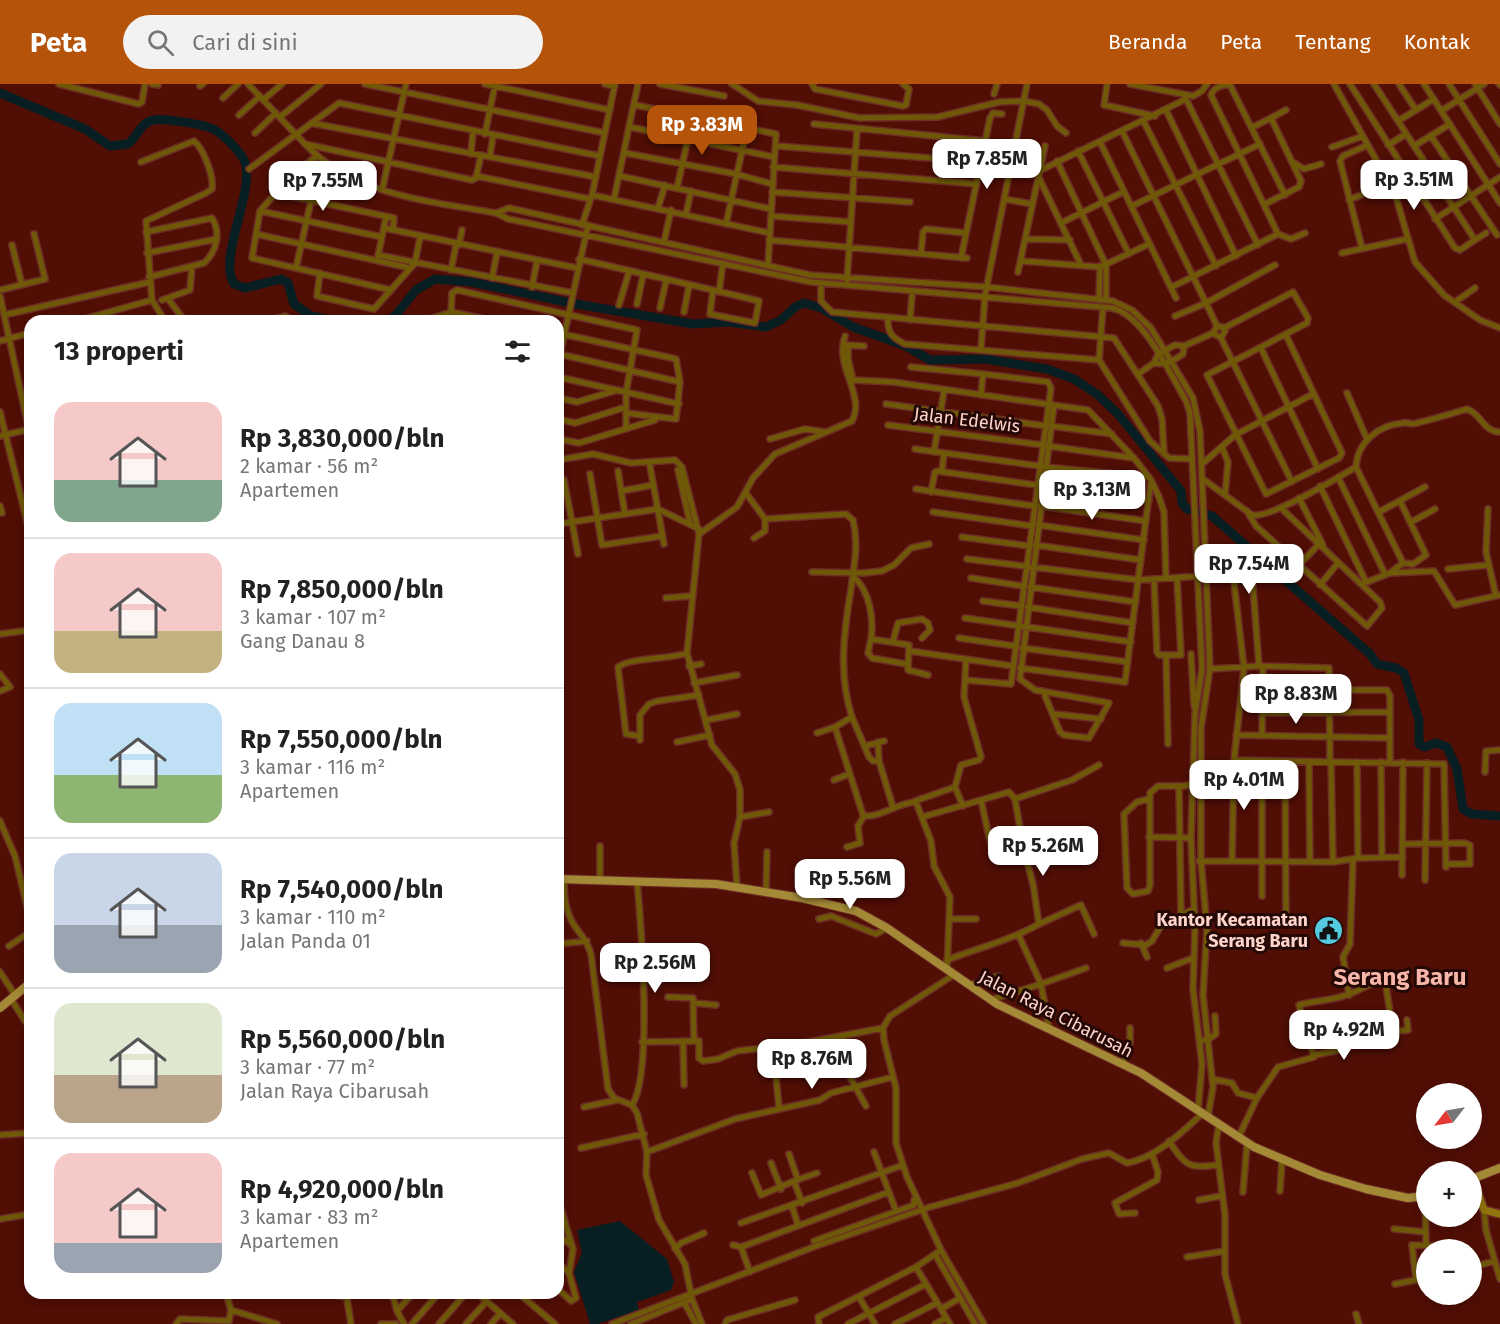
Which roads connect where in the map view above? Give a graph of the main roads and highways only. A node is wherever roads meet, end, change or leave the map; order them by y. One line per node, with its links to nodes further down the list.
1 (564, 879): 6 (main road, Jalan Raya Cibarusah)
2 (24, 988): 3 (main road)
3 (0, 1008)
4 (1500, 1168): 5 (main road)
5 (1482, 1175)
6 (1416, 1197)

